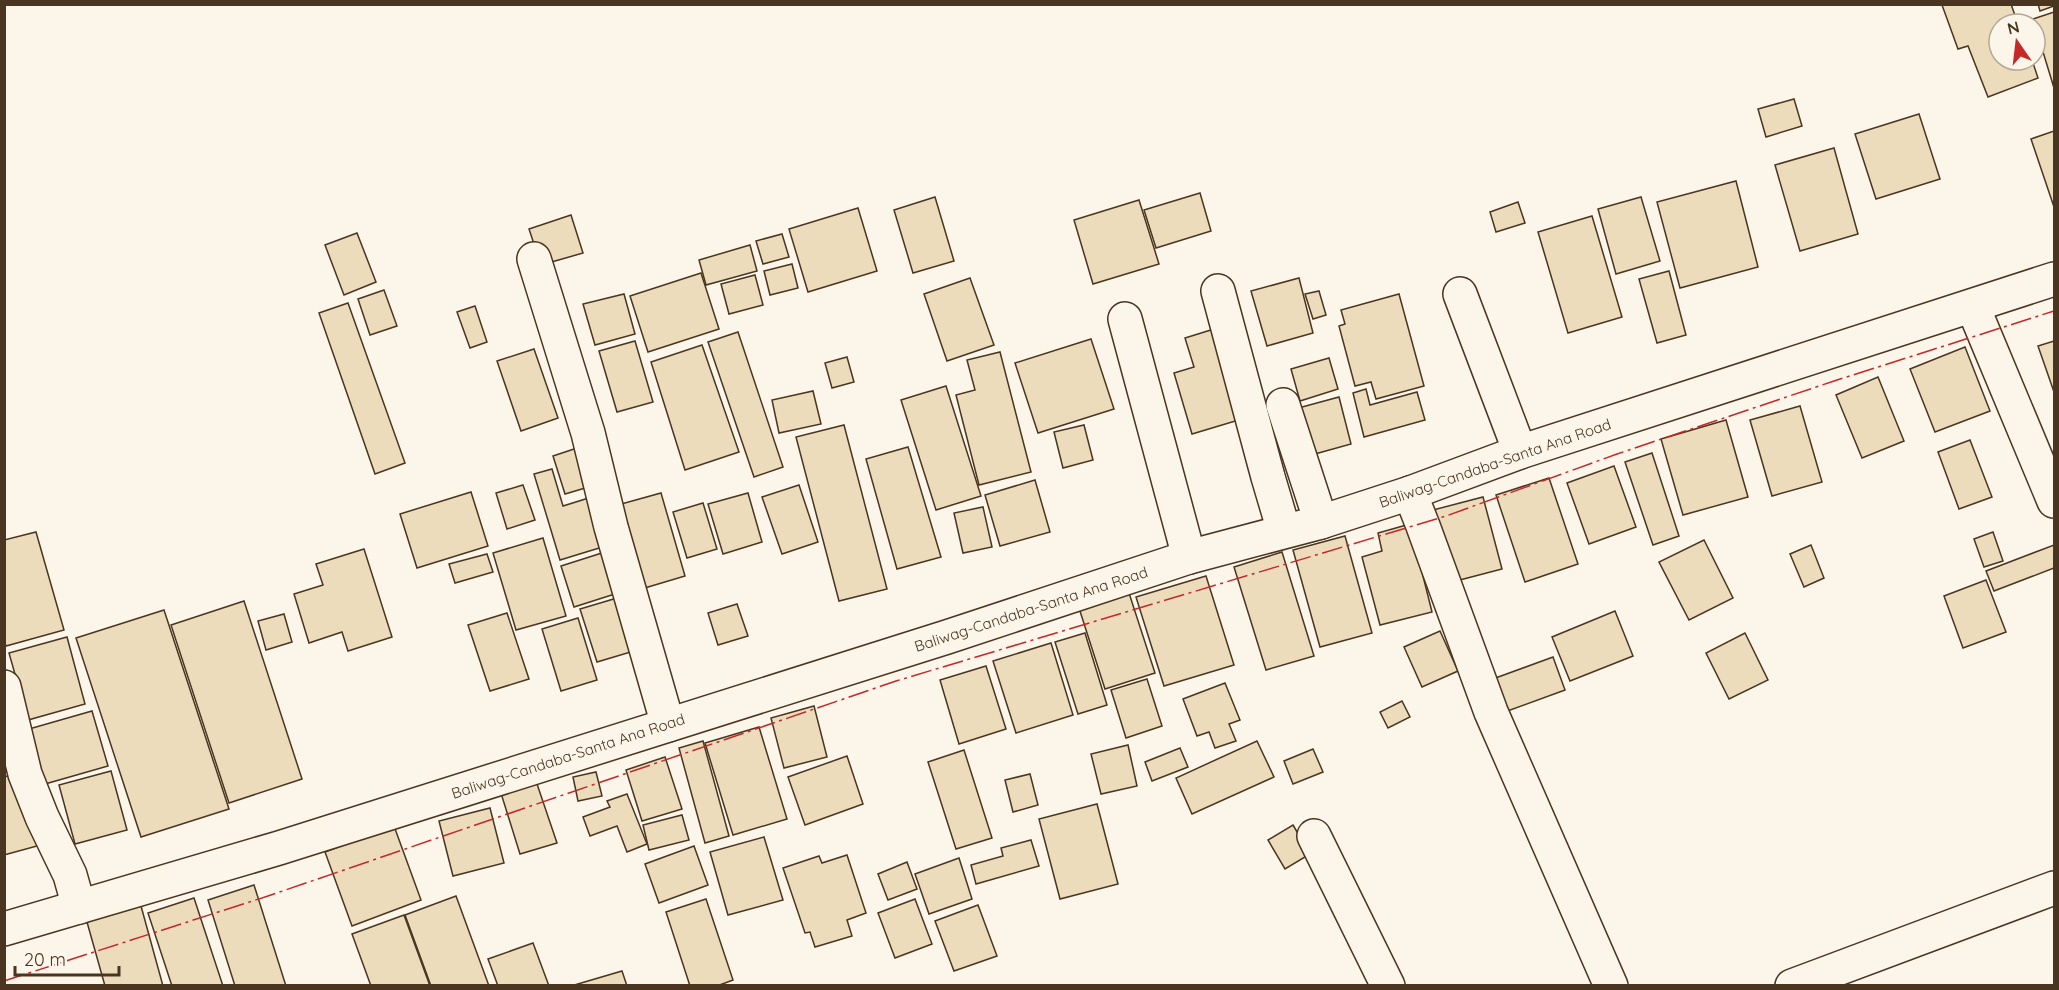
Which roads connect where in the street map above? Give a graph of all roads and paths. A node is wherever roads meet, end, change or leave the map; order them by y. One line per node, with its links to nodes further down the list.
1 (534, 259): 15 (main road)
2 (2055, 279): 5 (main road, Baliwag-Candaba-Santa Ana Road)
3 (1218, 291): 12 (main road)
4 (1460, 294): 8 (main road)
5 (1973, 307): 8 (main road, Baliwag-Candaba-Santa Ana Road); 10 (main road)
6 (1125, 319): 13 (main road)
7 (1283, 405): 11 (main road)
8 (1520, 453): 9 (main road, Baliwag-Candaba-Santa Ana Road)
9 (1410, 493): 11 (main road, Baliwag-Candaba-Santa Ana Road); 21 (main road)
10 (2055, 501)
11 (1321, 522): 12 (main road, Baliwag-Candaba-Santa Ana Road)
12 (1284, 531): 13 (main road, Baliwag-Candaba-Santa Ana Road)
13 (1189, 557): 15 (main road, Baliwag-Candaba-Santa Ana Road)
14 (4, 687): 18 (main road)
15 (668, 725): 18 (main road, Baliwag-Candaba-Santa Ana Road)
16 (1314, 836): 20 (main road)
17 (2055, 888): 22 (main road)
18 (79, 907): 19 (main road, Baliwag-Candaba-Santa Ana Road)
19 (4, 929)
20 (1388, 986)
21 (1611, 986)
22 (1792, 986)

